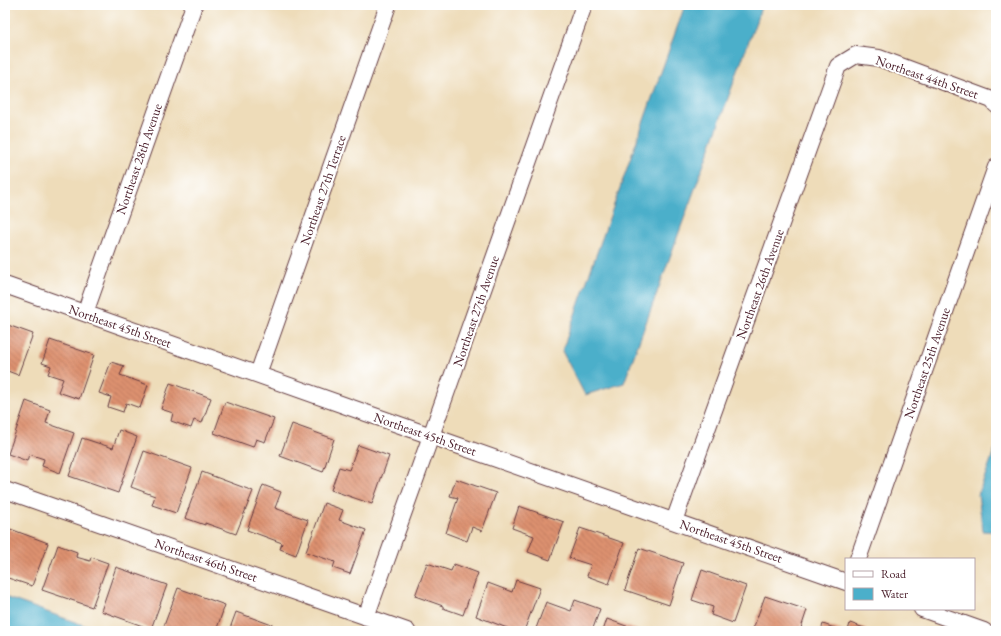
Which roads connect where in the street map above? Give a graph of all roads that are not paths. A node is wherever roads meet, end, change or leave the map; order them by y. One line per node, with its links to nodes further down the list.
1 (194, 5): 8 (street, Northeast 28th Avenue)
2 (388, 5): 9 (street, Northeast 27th Terrace)
3 (584, 5): 10 (street, Northeast 27th Avenue)
4 (856, 55): 5 (street, Northeast 44th Street); 12 (street, Northeast 26th Avenue)
5 (996, 105)
6 (996, 167): 13 (street, Northeast 25th Avenue)
7 (5, 285): 8 (street, Northeast 45th Street)
8 (85, 313): 9 (street, Northeast 45th Street)
9 (258, 374): 10 (street, Northeast 45th Street)
10 (432, 436): 12 (street, Northeast 45th Street); 16 (street, Northeast 27th Avenue)
11 (5, 490): 16 (street, Northeast 46th Street)
12 (674, 521): 14 (street, Northeast 45th Street)
13 (858, 558)
14 (845, 582)
15 (925, 610): 18 (street)
16 (366, 616): 17 (street, Northeast 46th Street)
17 (407, 631)
18 (984, 631)

